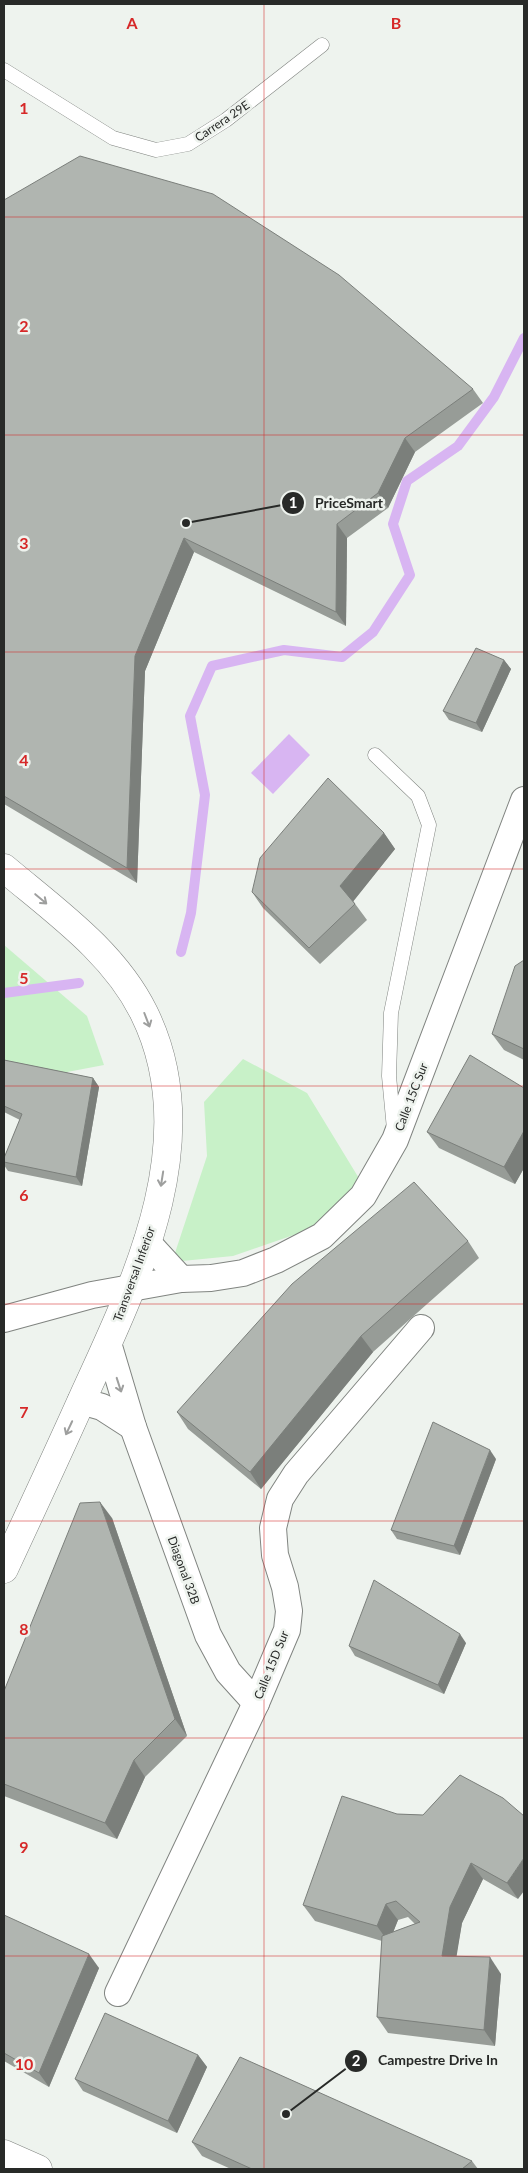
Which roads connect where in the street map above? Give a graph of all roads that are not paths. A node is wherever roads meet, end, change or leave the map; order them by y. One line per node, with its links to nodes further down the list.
1 (322, 46): 2 (lane, Carrera 29E)
2 (4, 70)
3 (375, 755): 6 (lane)
4 (524, 800): 6 (street, Calle 15C Sur)
5 (4, 868): 7 (main road, Transversal Inferior, one-way to 7)
6 (394, 1140): 8 (street, Calle 15C Sur)
7 (147, 1242): 8 (street); 9 (main road, Transversal Inferior)
8 (181, 1279): 9 (street, Calle 15C Sur)
9 (131, 1288): 10 (street); 12 (main road, Transversal Inferior)
10 (4, 1318)
11 (421, 1328): 16 (street, Calle 15D Sur)
12 (108, 1343): 13 (main road, Transversal Inferior); 14 (street, Diagonal 32B, one-way to 14)
13 (81, 1402): 14 (street); 15 (main road, Transversal Inferior, one-way to 15)
14 (133, 1426): 16 (street, Diagonal 32B)
15 (4, 1569)
16 (256, 1703): 17 (street, Calle 15D Sur)
17 (118, 1993)
18 (4, 2154): 19 (main road)
19 (38, 2169)

